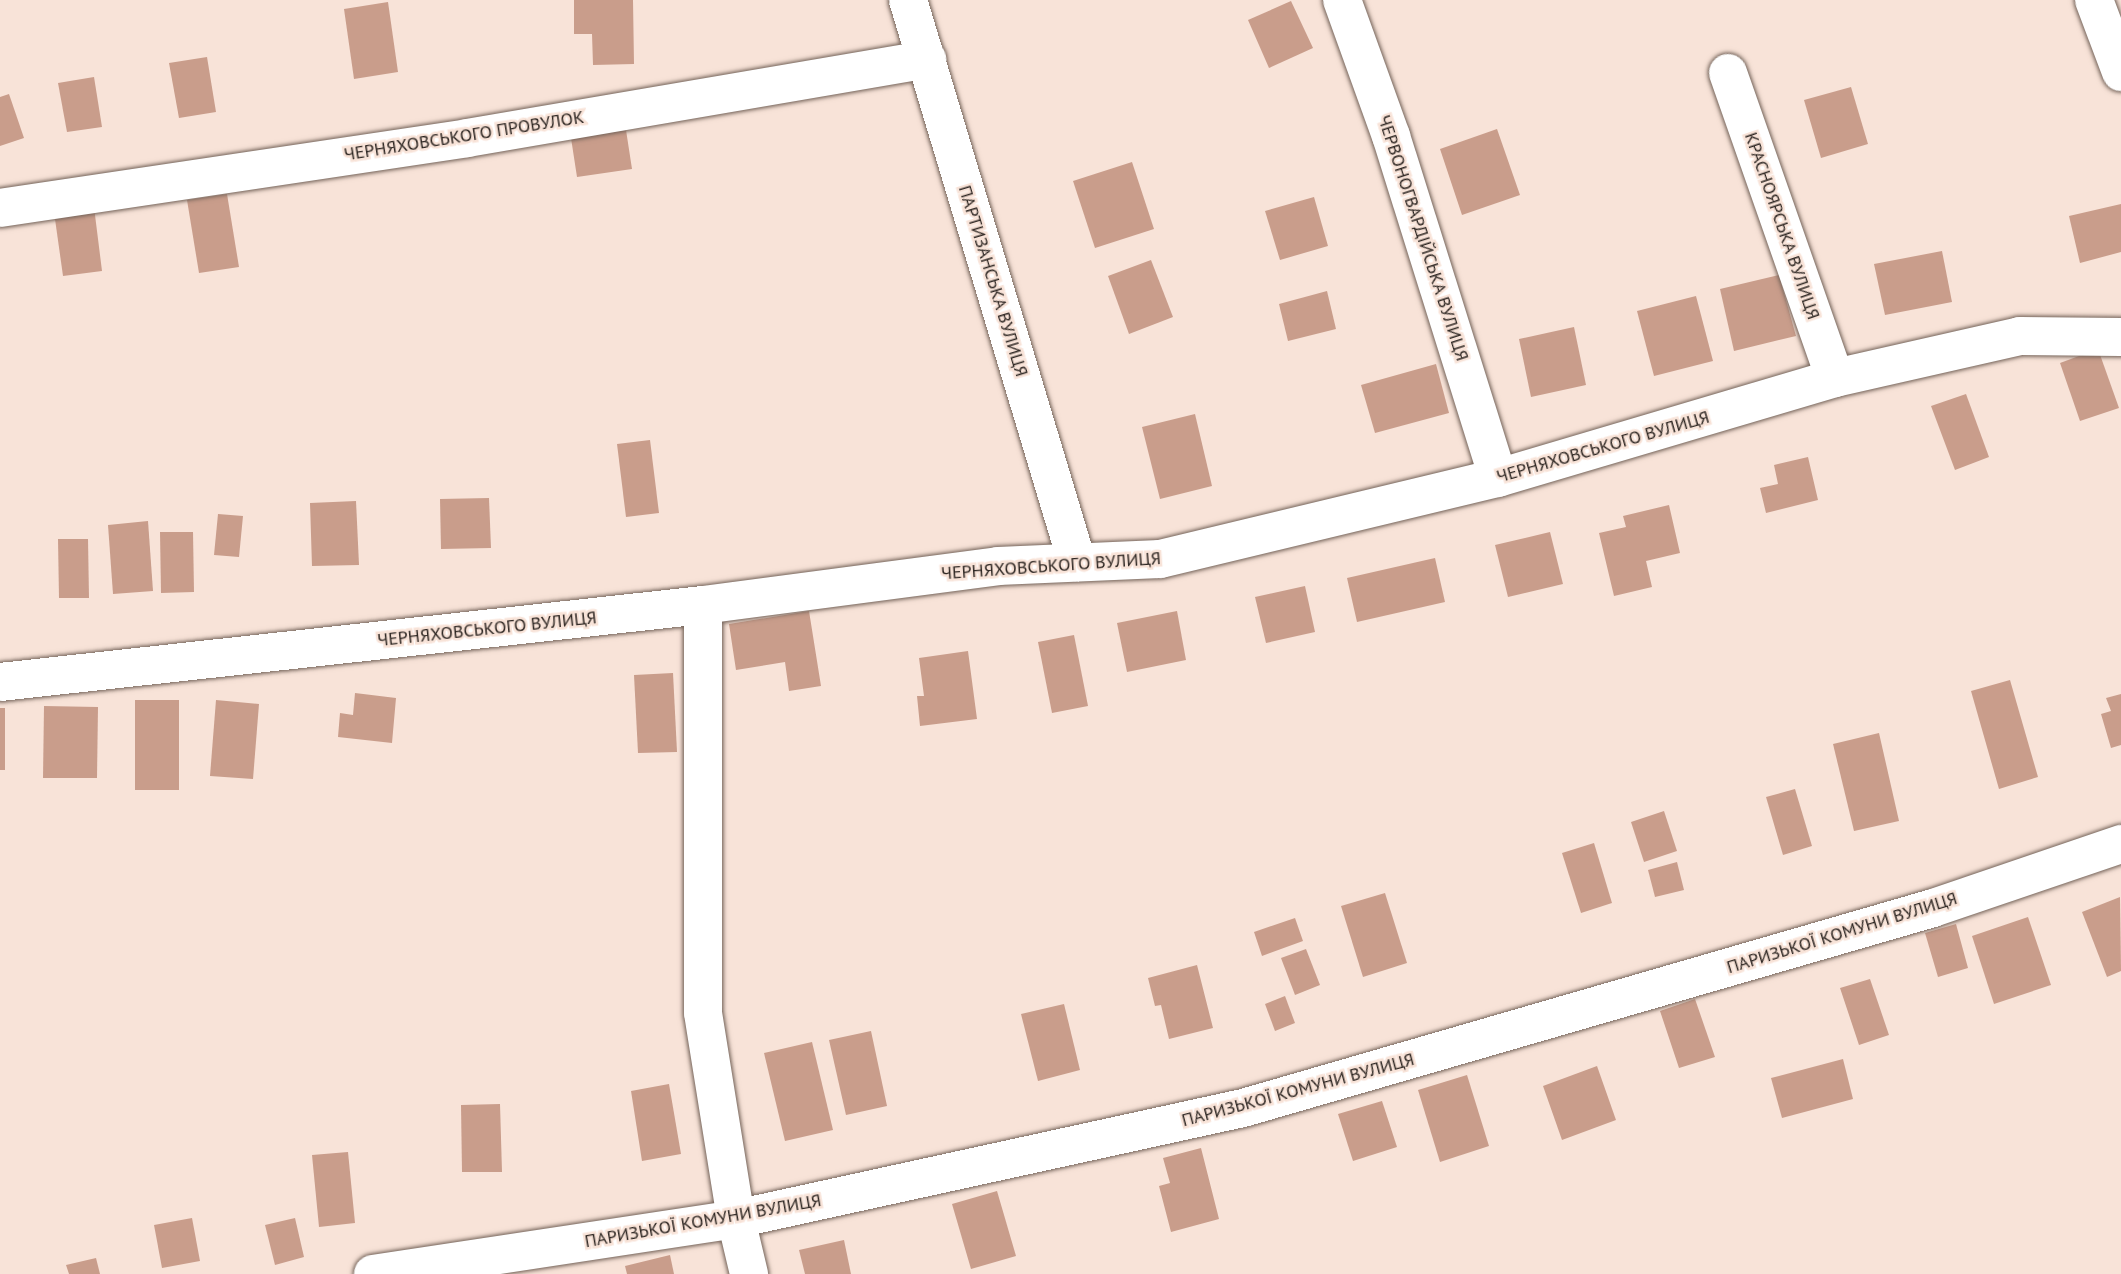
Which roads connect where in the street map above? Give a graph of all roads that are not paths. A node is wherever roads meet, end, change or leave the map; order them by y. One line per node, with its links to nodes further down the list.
1 (908, 0): 4 (street, ПАРТИЗАНСЬКА ВУЛИЦЯ)
2 (1342, 0): 10 (street, ЧЕРВОНОГВАРДІЙСЬКА ВУЛИЦЯ)
3 (2094, 0): 5 (street)
4 (926, 59): 7 (street, ЧЕРНЯХОВСЬКОГО ПРОВУЛОК); 11 (street, ПАРТИЗАНСЬКА ВУЛИЦЯ)
5 (2121, 72)
6 (1728, 73): 9 (street, КРАСНОЯРСЬКА ВУЛИЦЯ)
7 (0, 208)
8 (2121, 337): 9 (street, ЧЕРНЯХОВСЬКОГО ВУЛИЦЯ)
9 (1835, 378): 10 (street, ЧЕРНЯХОВСЬКОГО ВУЛИЦЯ)
10 (1498, 478): 11 (street, ЧЕРНЯХОВСЬКОГО ВУЛИЦЯ)
11 (1077, 562): 12 (street, ЧЕРНЯХОВСЬКОГО ВУЛИЦЯ)
12 (703, 605): 13 (street, ЧЕРНЯХОВСЬКОГО ВУЛИЦЯ); 15 (street)
13 (0, 682)
14 (2121, 844): 15 (street, ПАРИЗЬКОЇ КОМУНИ ВУЛИЦЯ)
15 (736, 1219): 16 (street, ПАРИЗЬКОЇ КОМУНИ ВУЛИЦЯ); 17 (street)
16 (373, 1274)
17 (749, 1274)

